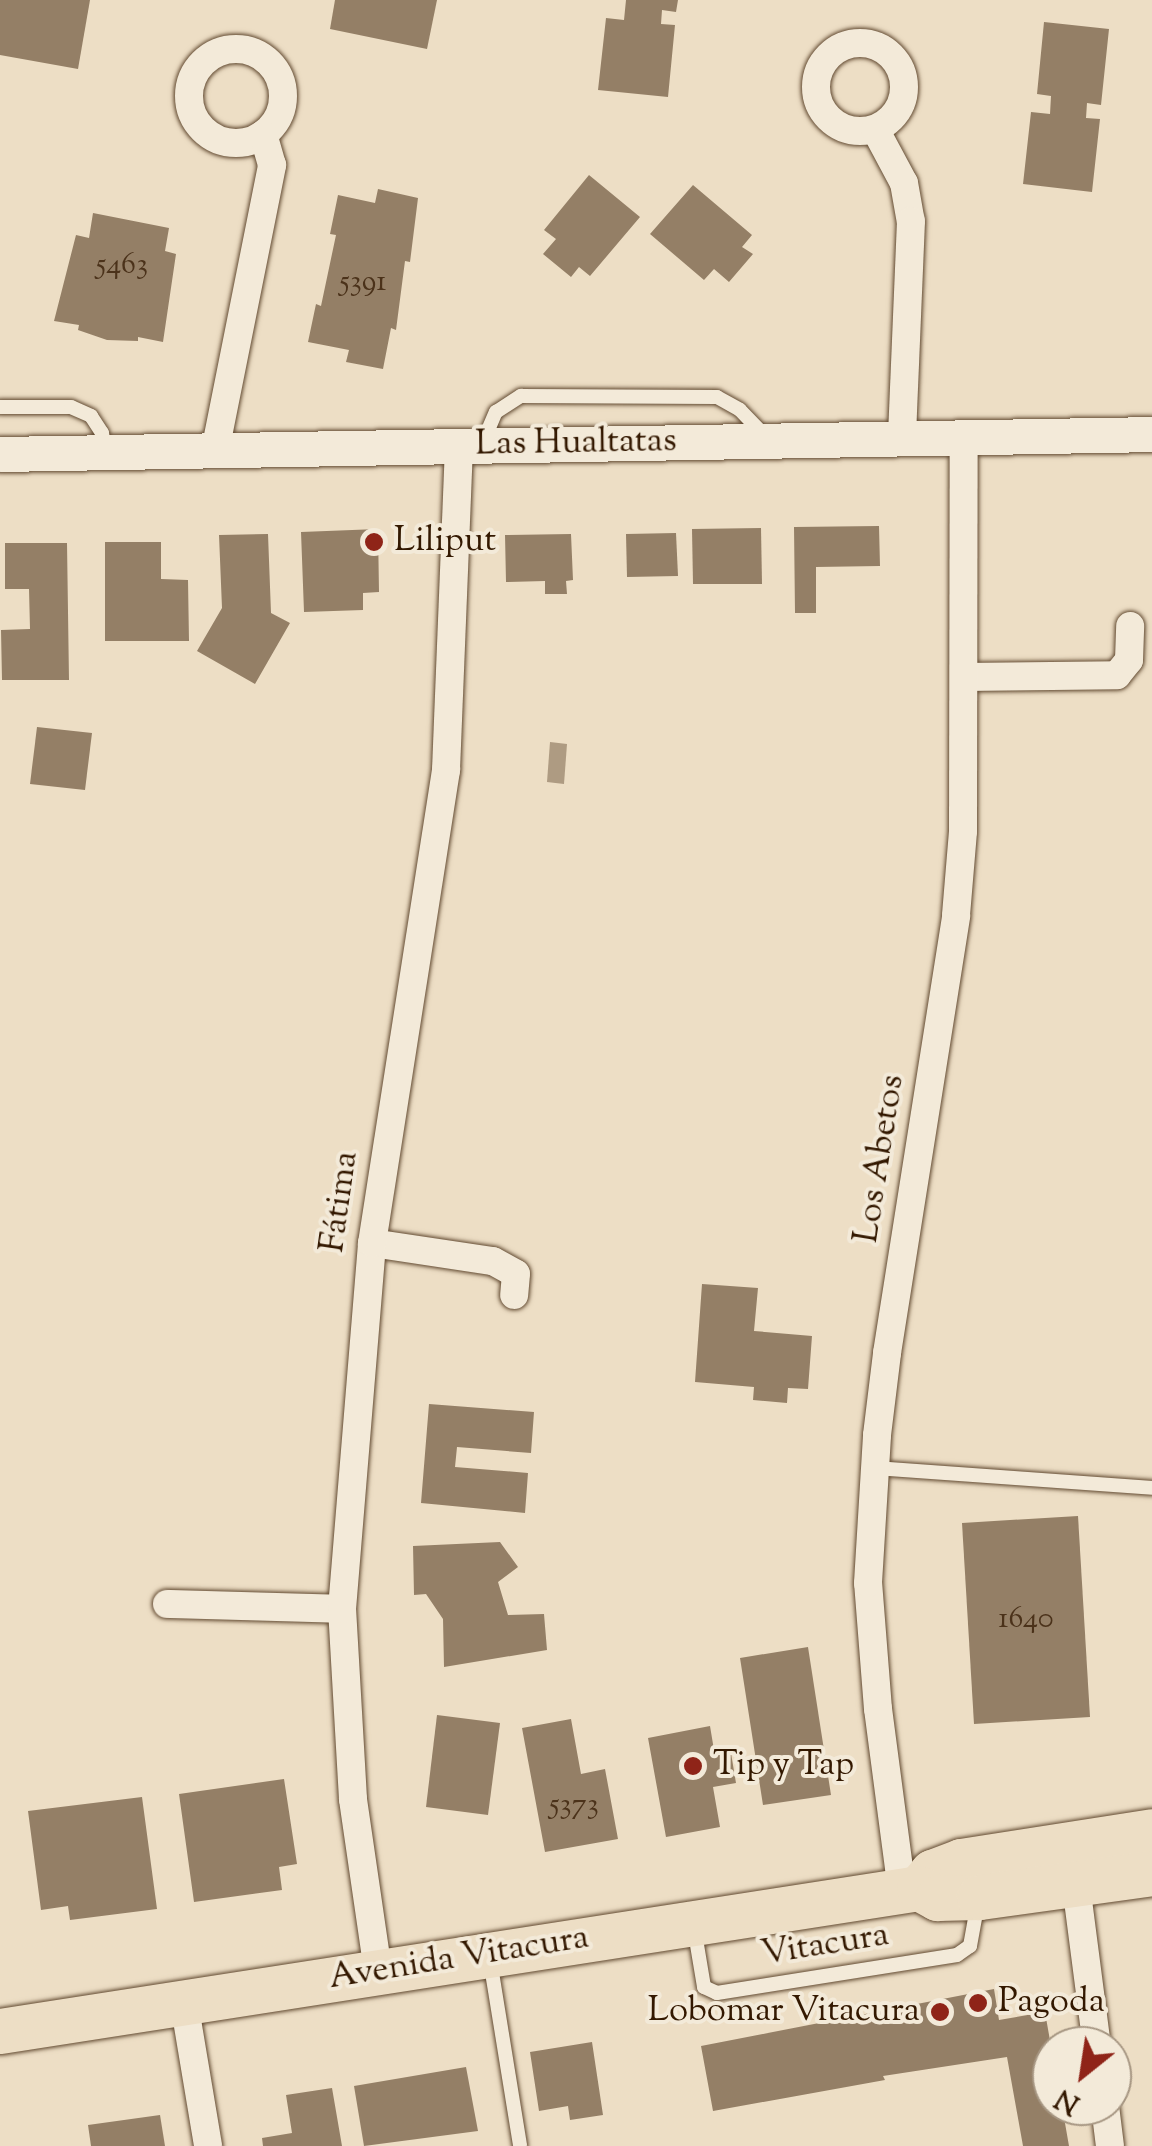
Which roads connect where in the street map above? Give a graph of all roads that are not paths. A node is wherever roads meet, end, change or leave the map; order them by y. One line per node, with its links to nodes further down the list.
1 (875, 128): 6 (street)
2 (263, 134): 9 (street)
3 (0, 407): 10 (lane)
4 (1152, 434): 5 (street, Las Hualtatas)
5 (964, 436): 6 (street, Las Hualtatas); 13 (street, Los Abetos)
6 (902, 438): 7 (street, Las Hualtatas)
7 (770, 442): 8 (street, Las Hualtatas); 8 (lane)
8 (470, 445): 9 (street, Las Hualtatas); 14 (street, Fátima)
9 (215, 450): 10 (street, Las Hualtatas)
10 (105, 452): 11 (street, Las Hualtatas)
11 (0, 454)
12 (1130, 626): 13 (street)
13 (964, 677): 16 (street, Los Abetos)
14 (372, 1243): 15 (street); 19 (street, Fátima)
15 (514, 1295)
16 (875, 1468): 17 (lane); 23 (street, Los Abetos)
17 (1152, 1488)
18 (167, 1604): 19 (street)
19 (342, 1609): 27 (street, Fátima)
20 (1152, 1831): 23 (main road, Avenida Vitacura)
21 (1152, 1872): 22 (main road, Avenida Vitacura)
22 (1076, 1884): 24 (main road, Avenida Vitacura); 29 (street)
23 (911, 1890): 24 (main road, Avenida Vitacura); 25 (main road, Avenida Vitacura)
24 (979, 1897): 25 (lane, Vitacura)
25 (694, 1922): 26 (main road, Avenida Vitacura)
26 (489, 1954): 27 (main road, Avenida Vitacura); 32 (lane)
27 (378, 1971): 28 (main road, Avenida Vitacura)
28 (184, 2002): 30 (main road, Avenida Vitacura); 31 (street)
29 (1095, 2026)
30 (0, 2030)
31 (208, 2146)
32 (520, 2146)

